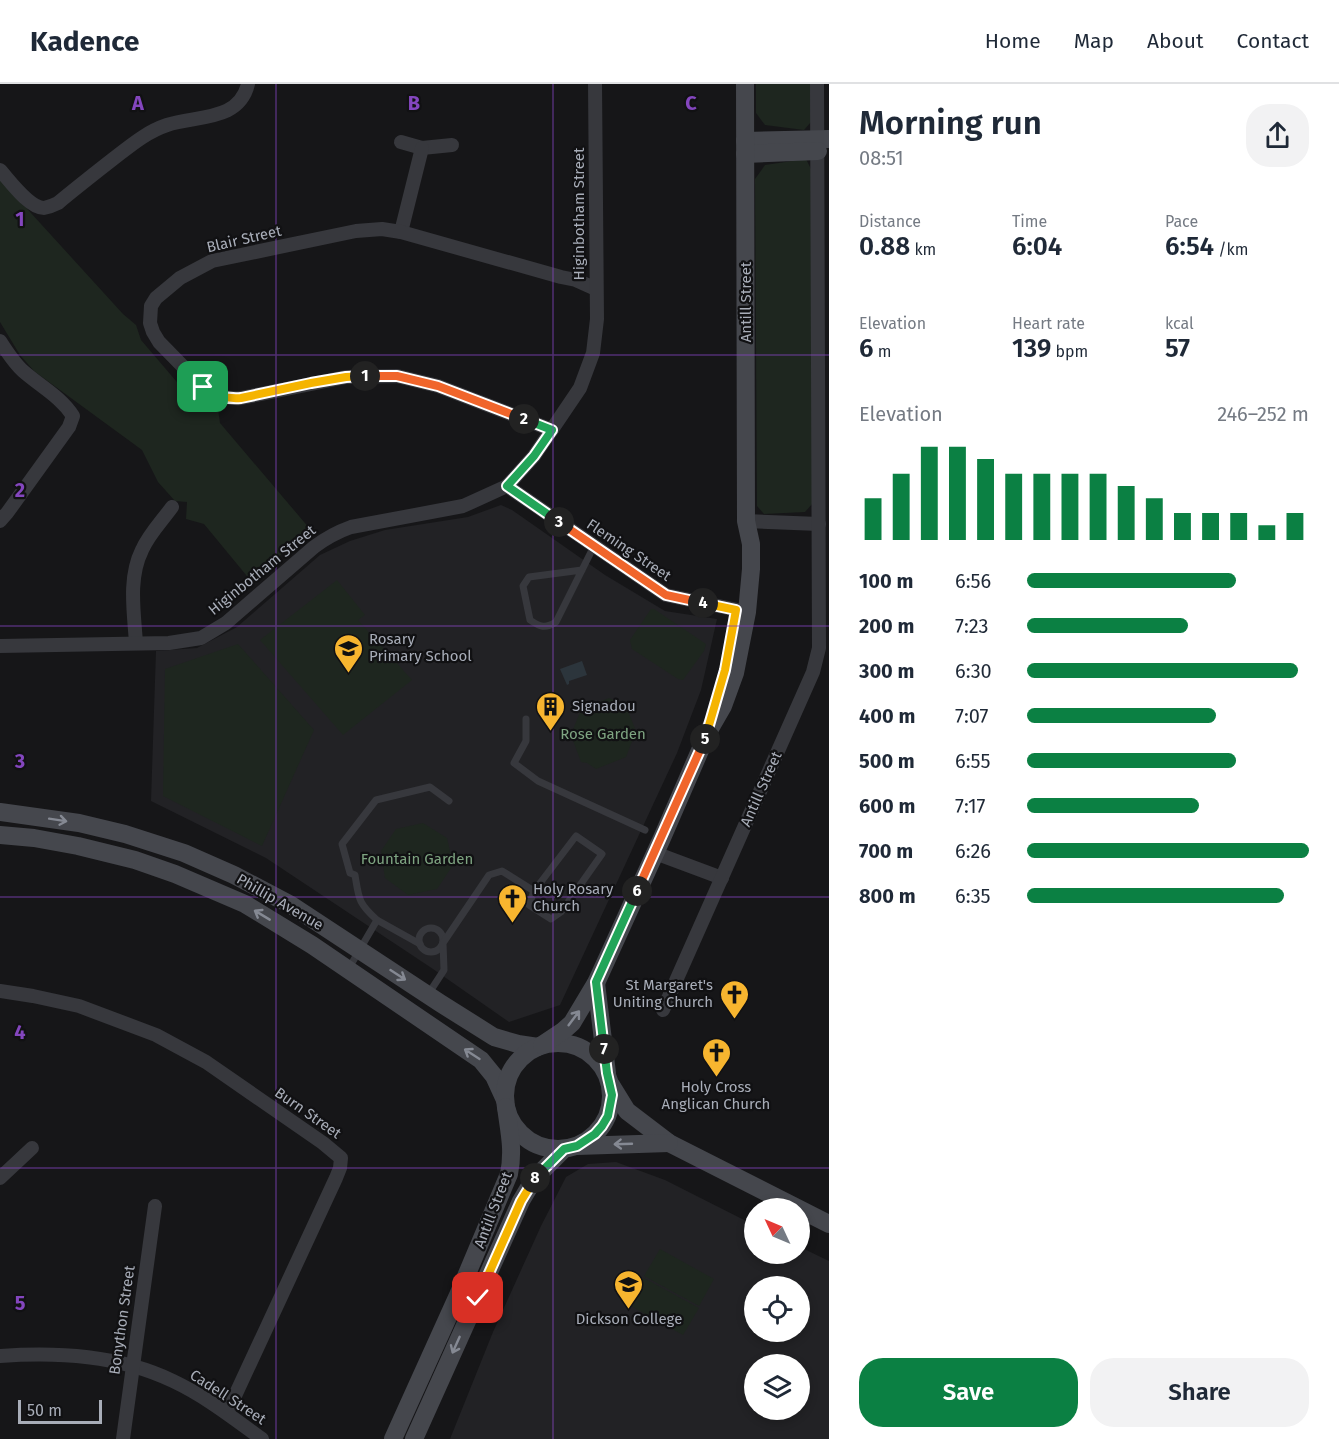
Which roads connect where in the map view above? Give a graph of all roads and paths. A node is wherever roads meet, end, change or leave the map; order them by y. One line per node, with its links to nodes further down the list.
1 (248, 84): 10 (street)
2 (595, 84): 12 (street, Higinbotham Street)
3 (745, 84): 8 (main road, Antill Street)
4 (817, 84): 7 (street, Antill Street)
5 (401, 142): 9 (street)
6 (452, 145): 9 (street)
7 (823, 145): 8 (main road); 19 (street, Antill Street)
8 (745, 147): 18 (main road, Antill Street)
9 (422, 148): 11 (street)
10 (0, 170)
11 (401, 232): 12 (street, Blair Street); 14 (street, Blair Street)
12 (596, 289): 14 (street, Higinbotham Street)
13 (0, 341): 17 (street)
14 (552, 430): 15 (street, Higinbotham Street)
15 (507, 486): 20 (street, Fleming Street); 23 (street, Higinbotham Street)
16 (172, 507): 23 (street)
17 (0, 521)
18 (746, 521): 19 (street); 22 (main road, Antill Street)
19 (819, 524): 33 (street, Antill Street)
20 (594, 546): 21 (lane); 22 (street, Fleming Street)
21 (582, 570): 21 (lane)
22 (741, 611): 31 (main road, Antill Street)
23 (136, 643): 24 (street, Higinbotham Street)
24 (0, 646)
25 (526, 719): 28 (lane)
26 (448, 801): 35 (lane)
27 (0, 812): 30 (main road, Phillip Avenue, one-way to 30)
28 (645, 830)
29 (0, 835): 32 (main road, Phillip Avenue)
30 (184, 853): 32 (lane); 38 (main road, Phillip Avenue)
31 (655, 853): 33 (street); 40 (main road, Antill Street)
32 (175, 874): 39 (main road, Phillip Avenue, one-way to 32)
33 (722, 878): 43 (street, Antill Street)
34 (534, 891): 34 (lane); 36 (lane)
35 (377, 920): 37 (lane); 38 (lane)
36 (442, 943): 37 (lane); 37 (lane); 42 (lane)
37 (420, 944)
38 (360, 951): 39 (lane); 42 (main road, Phillip Avenue, one-way to 42)
39 (348, 970): 46 (main road, Phillip Avenue, one-way to 39)
40 (596, 982): 44 (main road, Antill Street, one-way to 40); 45 (main road)
41 (0, 991): 55 (street, Burn Street)
42 (427, 995): 44 (main road, Phillip Avenue)
43 (663, 1010)
44 (540, 1046): 45 (main road); 46 (main road)
45 (608, 1077): 47 (main road); 48 (main road)
46 (506, 1104): 48 (main road); 58 (main road, Antill Street)
47 (669, 1143): 48 (main road, one-way to 48); 52 (main road)
48 (571, 1147): 59 (main road, Antill Street, one-way to 59)
49 (32, 1148): 50 (street)
50 (0, 1178)
51 (155, 1206): 54 (street, Bonython Street)
52 (829, 1224)
53 (0, 1356): 54 (street, Cadell Street)
54 (133, 1366): 55 (street, Cadell Street); 56 (street, Bonython Street)
55 (227, 1413): 57 (street, Cadell Street)
56 (123, 1439)
57 (262, 1439)
58 (393, 1439)
59 (414, 1439)

